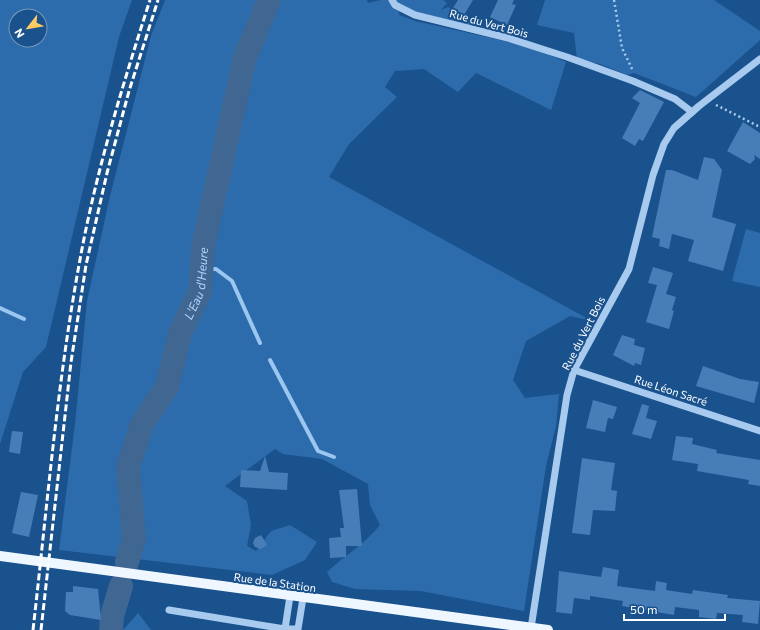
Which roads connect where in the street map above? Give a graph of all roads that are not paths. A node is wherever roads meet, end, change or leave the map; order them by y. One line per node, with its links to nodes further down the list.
1 (392, 0): 3 (street, Rue du Vert Bois)
2 (760, 59): 3 (street, Rue du Vert Bois)
3 (692, 112): 4 (street, Rue du Vert Bois)
4 (574, 370): 5 (street, Rue Léon Sacré); 11 (street, Rue du Vert Bois)
5 (760, 431)
6 (0, 556): 7 (main road, Rue de la Station)
7 (290, 596): 8 (main road, Rue de la Station); 12 (street)
8 (303, 598): 11 (main road, Rue de la Station); 13 (street)
9 (169, 610): 10 (street)
10 (265, 628): 12 (street)
11 (531, 628): 14 (main road, Rue de la Station)
12 (285, 629): 13 (street)
13 (300, 630)
14 (546, 630)

